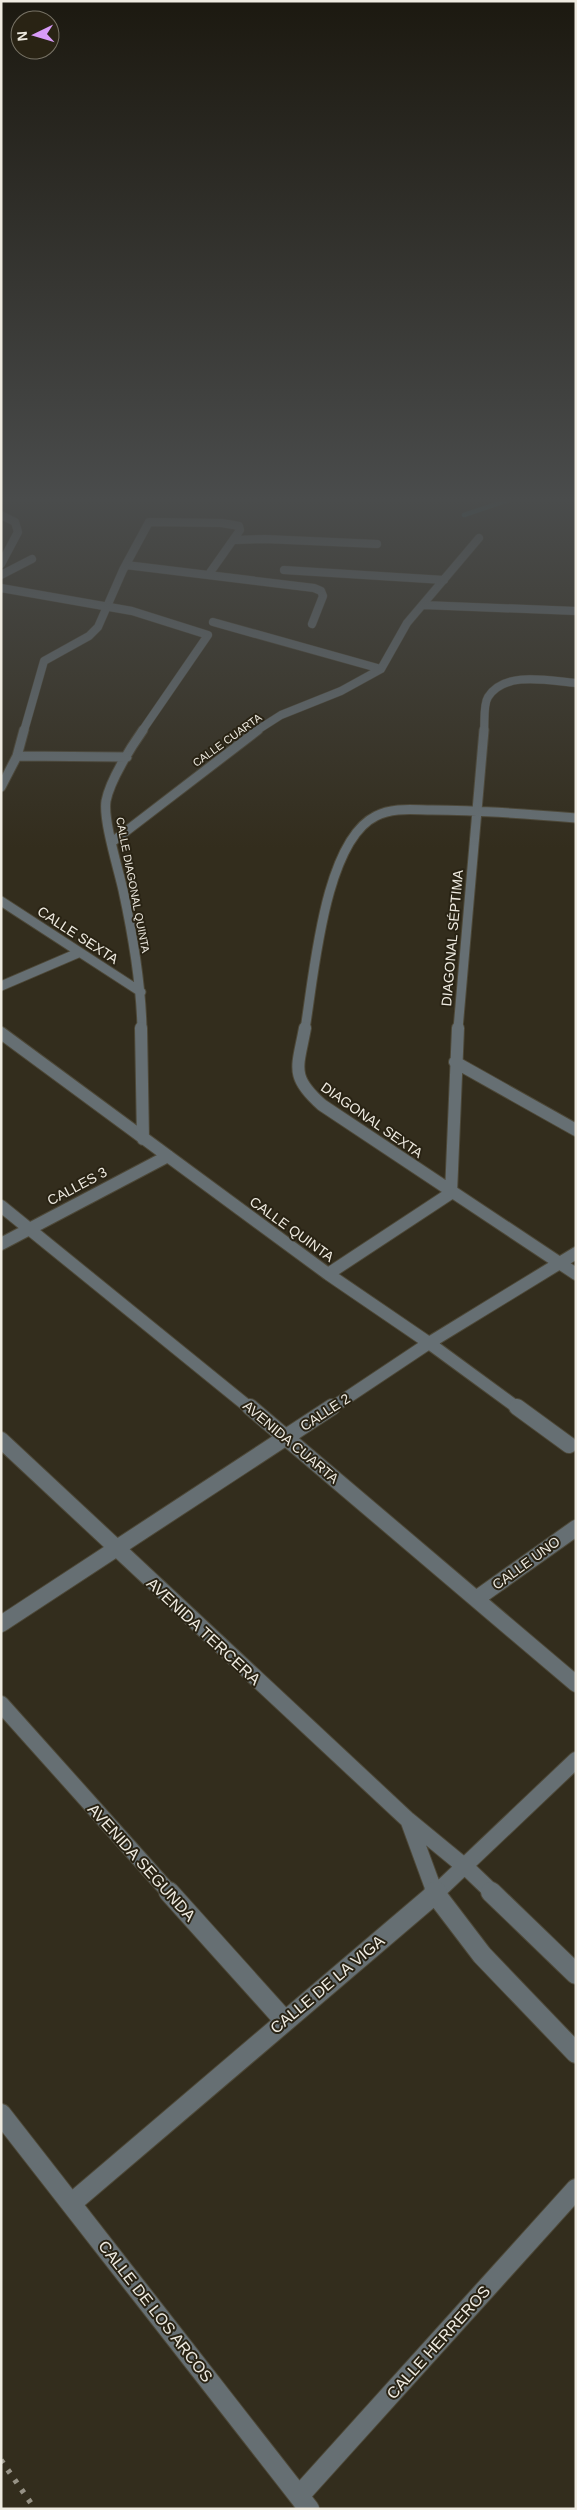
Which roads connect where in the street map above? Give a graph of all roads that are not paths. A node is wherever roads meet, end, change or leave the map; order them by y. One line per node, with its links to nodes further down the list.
1 (105, 614): 9 (street)
2 (142, 614): 10 (street, CALLE DIAGONAL QUINTA)
3 (316, 614): 6 (street)
4 (415, 614): 7 (street)
5 (213, 622): 7 (street)
6 (312, 624)
7 (381, 669): 14 (street, CALLE CUARTA)
8 (576, 682): 12 (street, DIAGONAL SÉPTIMA)
9 (17, 756): 10 (street); 11 (street)
10 (127, 757): 14 (street, CALLE DIAGONAL QUINTA)
11 (1, 787)
12 (477, 810): 13 (street); 20 (street, DIAGONAL SÉPTIMA); 24 (street, DIAGONAL SEXTA)
13 (576, 818)
14 (112, 842): 18 (street, CALLE DIAGONAL QUINTA)
15 (1, 901): 16 (street, CALLE SEXTA)
16 (78, 954): 17 (street); 18 (street, CALLE SEXTA)
17 (1, 986)
18 (141, 992): 22 (street, CALLE DIAGONAL QUINTA)
19 (1, 1033): 22 (street, CALLE QUINTA)
20 (455, 1062): 21 (street); 24 (street, DIAGONAL SÉPTIMA)
21 (576, 1130)
22 (143, 1139): 23 (street, CALLE QUINTA)
23 (168, 1156): 26 (street, CALLES 3); 30 (street, CALLE QUINTA)
24 (451, 1192): 29 (street, DIAGONAL SEXTA); 30 (street)
25 (1, 1206): 26 (street, AVENIDA CUARTA)
26 (29, 1229): 27 (street, CALLES 3); 33 (street, AVENIDA CUARTA)
27 (1, 1244)
28 (576, 1253): 29 (street, CALLE 2)
29 (560, 1263): 31 (street, DIAGONAL SEXTA); 32 (street, CALLE 2)
30 (328, 1274): 32 (street, CALLE QUINTA)
31 (576, 1274)
32 (429, 1344): 33 (street, CALLE 2); 35 (street, CALLE QUINTA)
33 (286, 1437): 37 (street, CALLE 2); 38 (street, AVENIDA CUARTA)
34 (1, 1440): 37 (street, AVENIDA TERCERA)
35 (569, 1446)
36 (576, 1528): 38 (street, CALLE UNO)
37 (117, 1550): 39 (street, CALLE 2); 43 (street, AVENIDA TERCERA)
38 (476, 1599): 40 (street, AVENIDA CUARTA)
39 (1, 1624)
40 (576, 1684)
41 (1, 1704): 47 (street, AVENIDA SEGUNDA)
42 (576, 1760): 44 (street, CALLE DE LA VIGA)
43 (408, 1820): 44 (street, AVENIDA TERCERA); 45 (street)
44 (462, 1865): 45 (street, CALLE DE LA VIGA); 46 (street, AVENIDA TERCERA)
45 (435, 1894): 47 (street, CALLE DE LA VIGA); 48 (street)
46 (576, 1974)
47 (284, 2020): 51 (street, CALLE DE LA VIGA)
48 (576, 2053)
49 (1, 2114): 51 (street, CALLE DE LOS ARCOS)
50 (576, 2189): 52 (street, CALLE HERREROS)
51 (72, 2203): 52 (street, CALLE DE LOS ARCOS)
52 (304, 2502)

